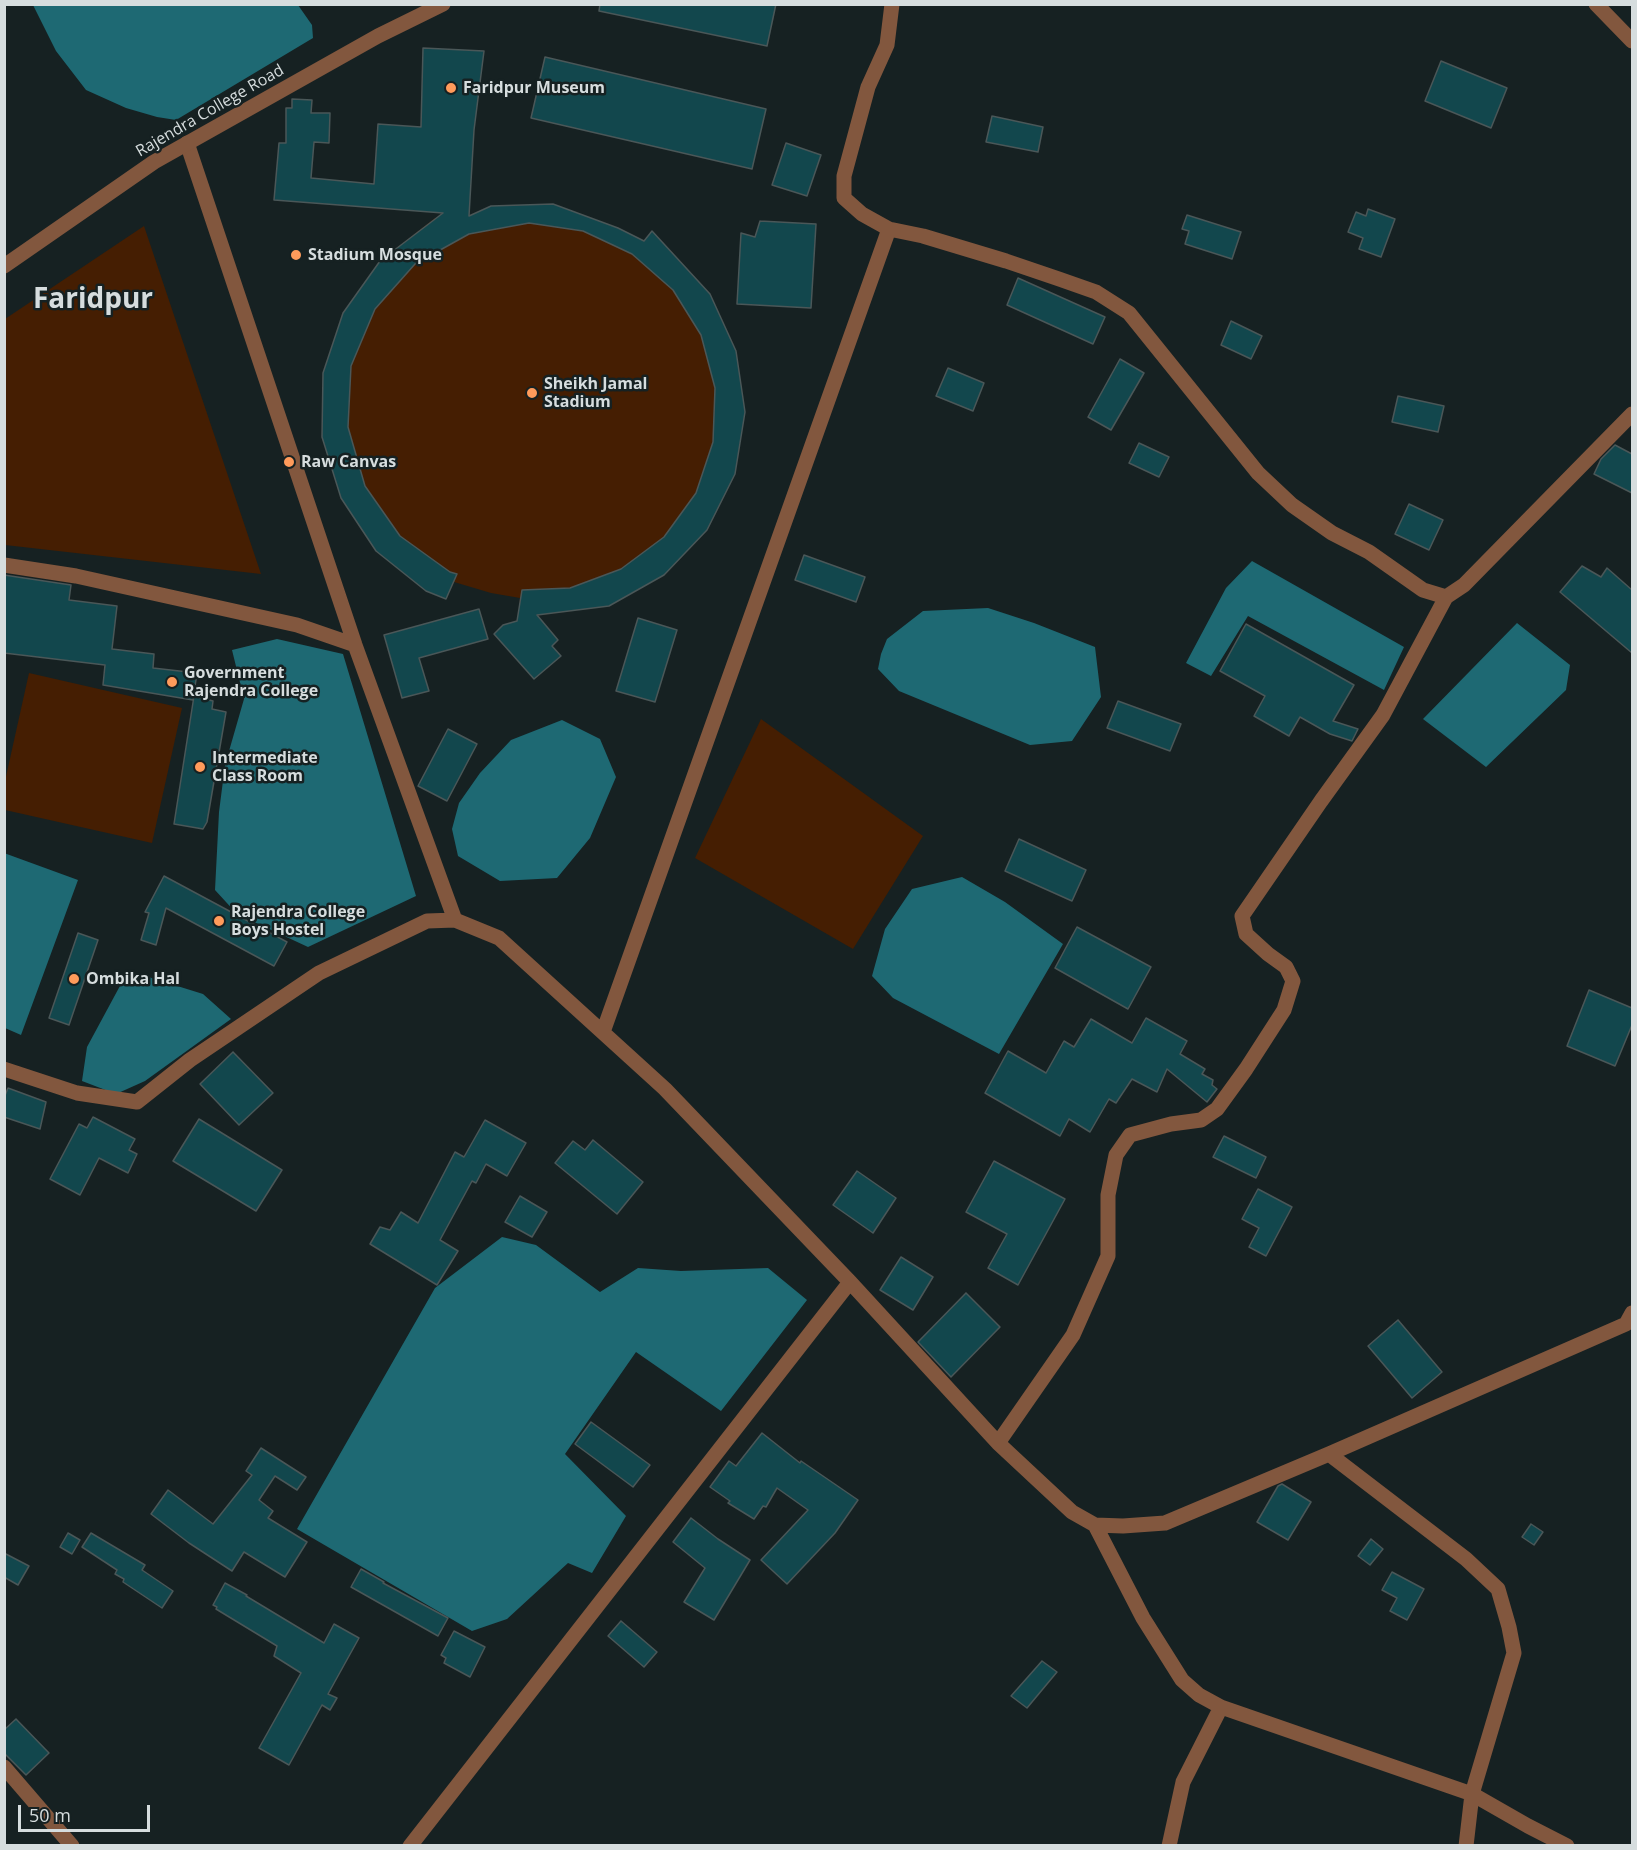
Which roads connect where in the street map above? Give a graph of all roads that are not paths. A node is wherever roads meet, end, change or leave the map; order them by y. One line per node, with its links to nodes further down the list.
1 (443, 4): 5 (street, Rajendra College Road)
2 (892, 4): 6 (street)
3 (1596, 4): 4 (street)
4 (1632, 41)
5 (187, 143): 7 (street, Rajendra College Road); 11 (street)
6 (889, 229): 10 (street); 13 (street)
7 (4, 266)
8 (1632, 414): 10 (street)
9 (4, 565): 11 (street)
10 (1446, 597): 17 (street)
11 (355, 645): 12 (street)
12 (455, 920): 13 (street); 14 (street)
13 (603, 1032): 15 (street)
14 (4, 1069)
15 (850, 1282): 17 (street); 24 (street)
16 (1630, 1323): 18 (street)
17 (998, 1443): 19 (street)
18 (1329, 1454): 19 (street); 22 (street)
19 (1095, 1525): 20 (street)
20 (1221, 1707): 22 (street); 25 (street)
21 (4, 1767): 23 (street)
22 (1472, 1794): 26 (street); 27 (street)
23 (72, 1845)
24 (410, 1845)
25 (1169, 1845)
26 (1466, 1845)
27 (1567, 1845)

